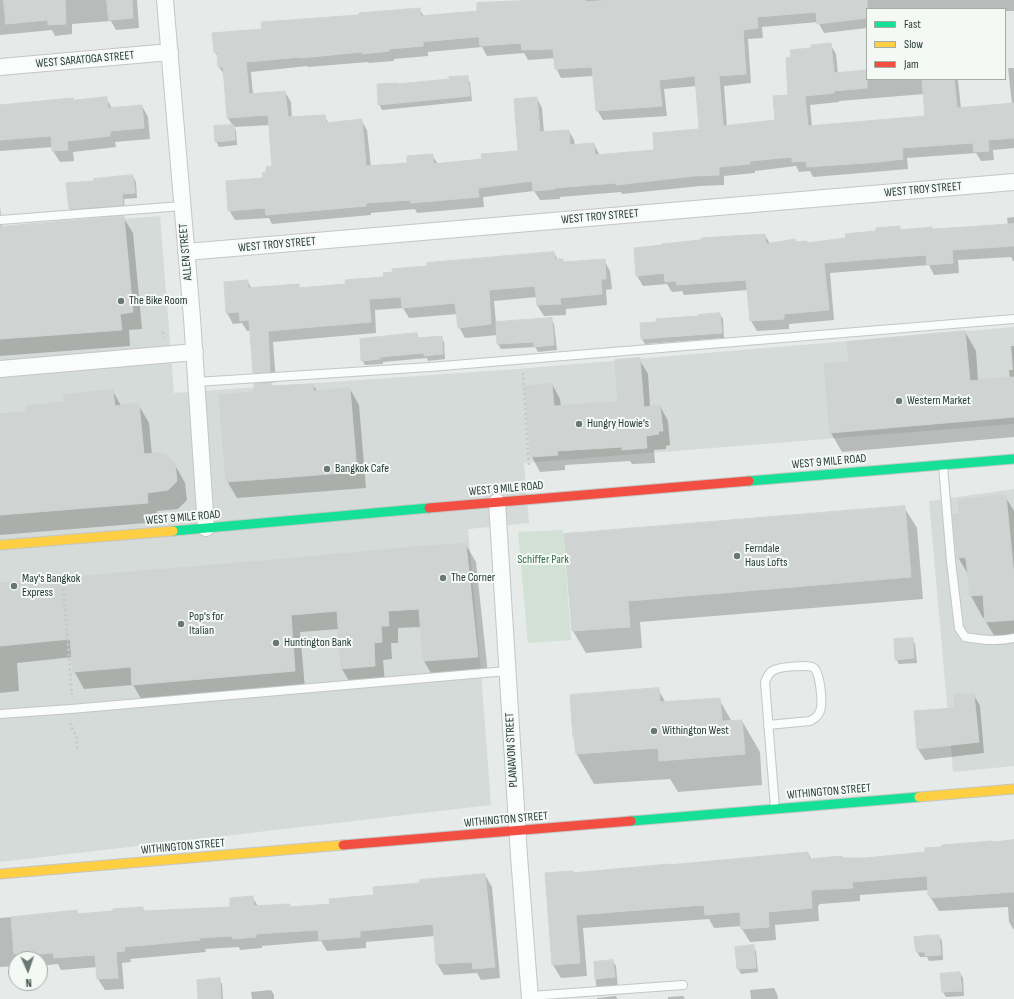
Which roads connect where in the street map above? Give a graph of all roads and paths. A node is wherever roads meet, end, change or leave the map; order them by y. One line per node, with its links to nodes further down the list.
1 (166, 0): 2 (street, ALLEN STREET)
2 (170, 52): 3 (street, WEST SARATOGA STREET); 5 (street, ALLEN STREET)
3 (0, 67)
4 (1014, 182): 7 (street, WEST TROY STREET)
5 (182, 206): 6 (lane); 7 (street, ALLEN STREET)
6 (0, 220)
7 (186, 252): 9 (street, ALLEN STREET)
8 (1014, 319): 12 (lane)
9 (195, 352): 10 (street); 12 (street, ALLEN STREET)
10 (0, 369)
11 (523, 369): 15 (path)
12 (196, 382): 17 (street, ALLEN STREET)
13 (1014, 459): 14 (main road, WEST 9 MILE ROAD)
14 (943, 465): 16 (main road, WEST 9 MILE ROAD); 20 (lane)
15 (529, 467)
16 (496, 502): 17 (main road, WEST 9 MILE ROAD); 21 (street, PLANAVON STREET)
17 (206, 528): 18 (main road, WEST 9 MILE ROAD)
18 (0, 545)
19 (62, 574): 22 (path)
20 (1014, 638)
21 (507, 671): 23 (lane); 29 (street, PLANAVON STREET)
22 (72, 700)
23 (0, 714)
24 (70, 725): 26 (path)
25 (768, 725): 25 (lane); 28 (lane)
26 (77, 749)
27 (1014, 789): 28 (main road, WITHINGTON STREET)
28 (775, 809): 29 (main road, WITHINGTON STREET)
29 (517, 830): 30 (main road, WITHINGTON STREET); 32 (street, PLANAVON STREET)
30 (0, 874)
31 (683, 985): 32 (lane)
32 (530, 997)

